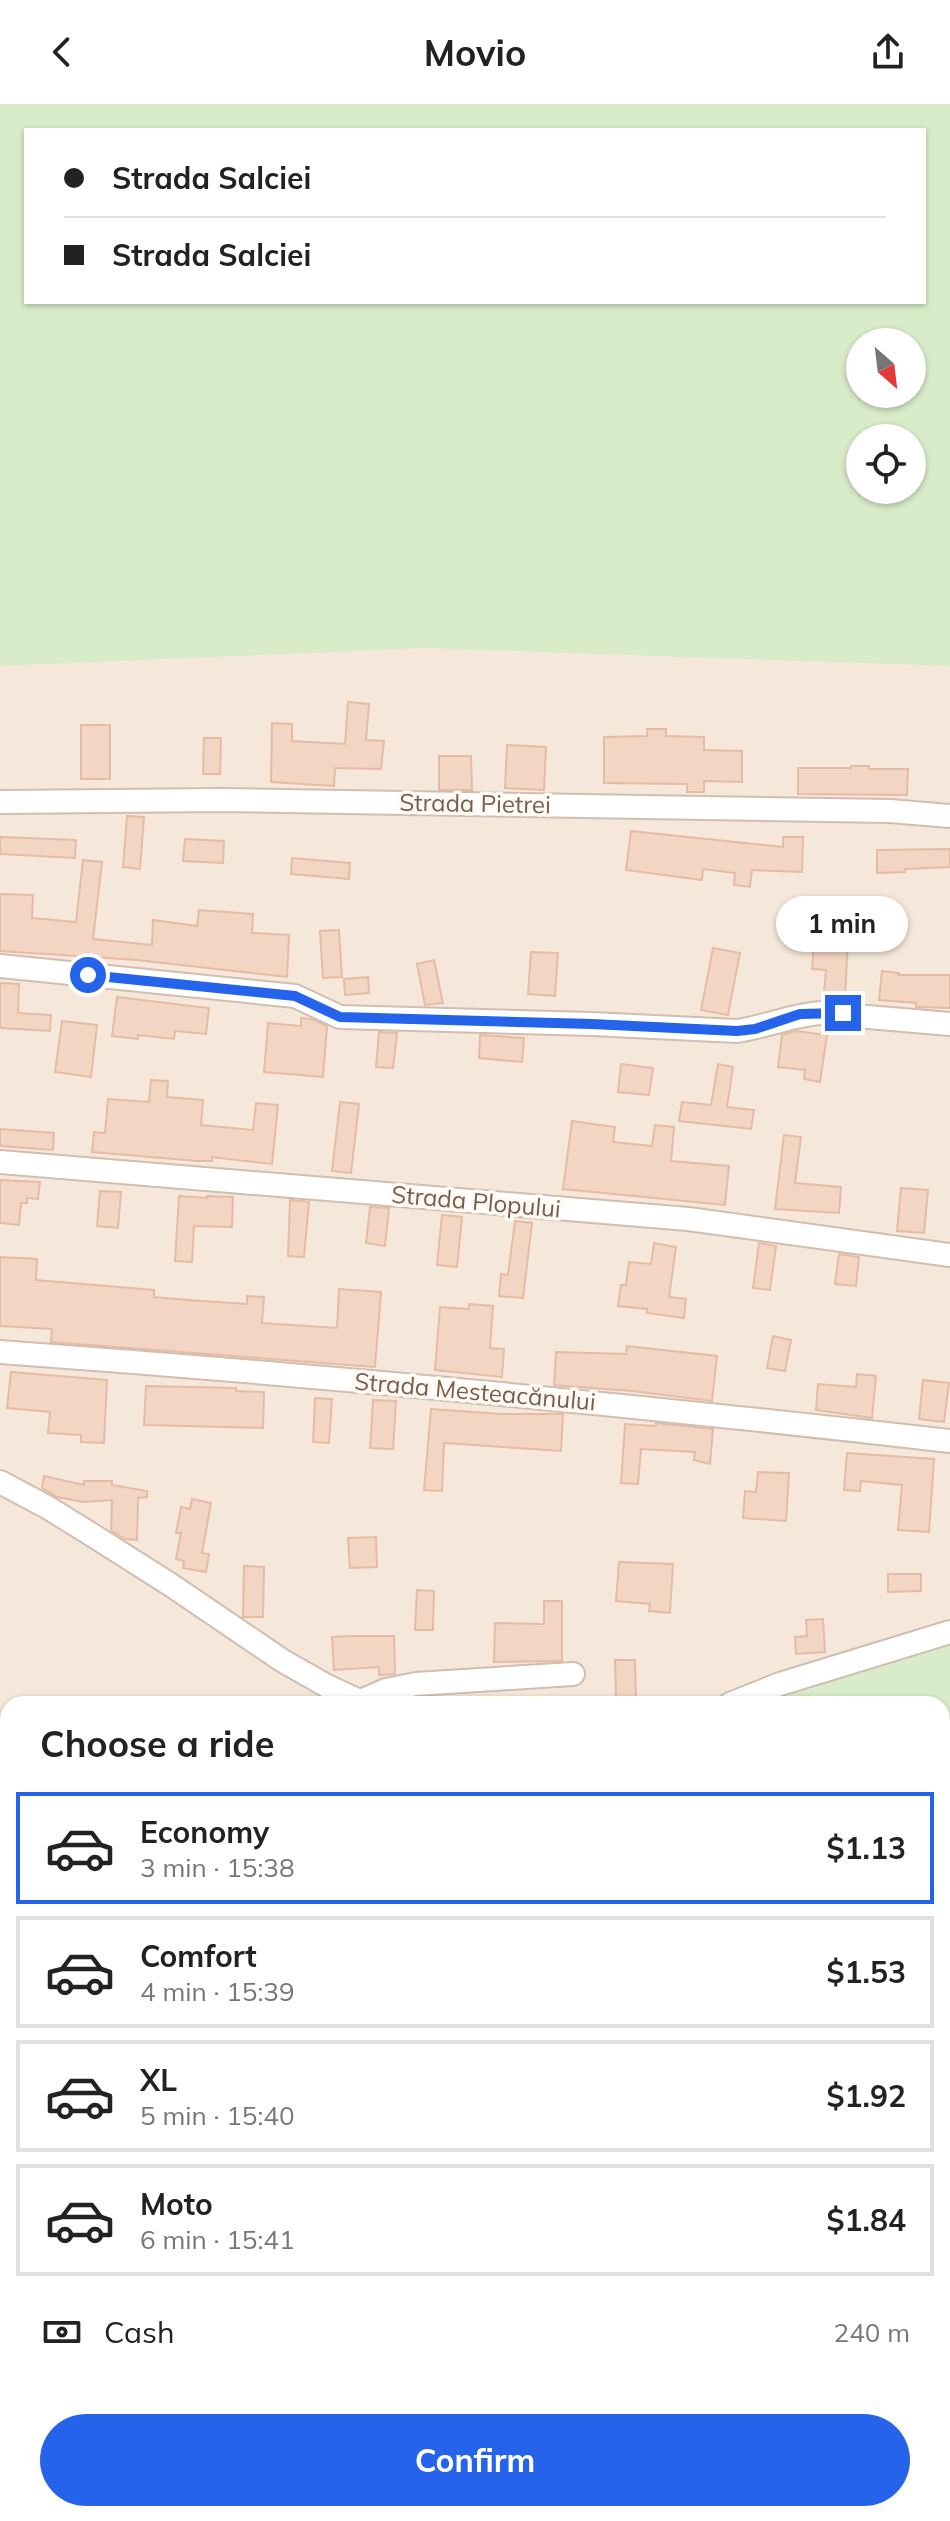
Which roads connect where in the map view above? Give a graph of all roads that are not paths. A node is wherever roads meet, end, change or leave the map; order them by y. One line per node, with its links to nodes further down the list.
1 (0, 802): 2 (street, Strada Pietrei)
2 (950, 816)
3 (0, 966): 4 (street)
4 (950, 1024)
5 (0, 1162): 6 (street, Strada Plopului)
6 (950, 1255)
7 (0, 1352): 8 (street, Strada Mesteacănului)
8 (950, 1441)
9 (0, 1482): 12 (street)
10 (950, 1632): 14 (street)
11 (573, 1674): 13 (street)
12 (350, 1696)
13 (374, 1696)
14 (750, 1696)

